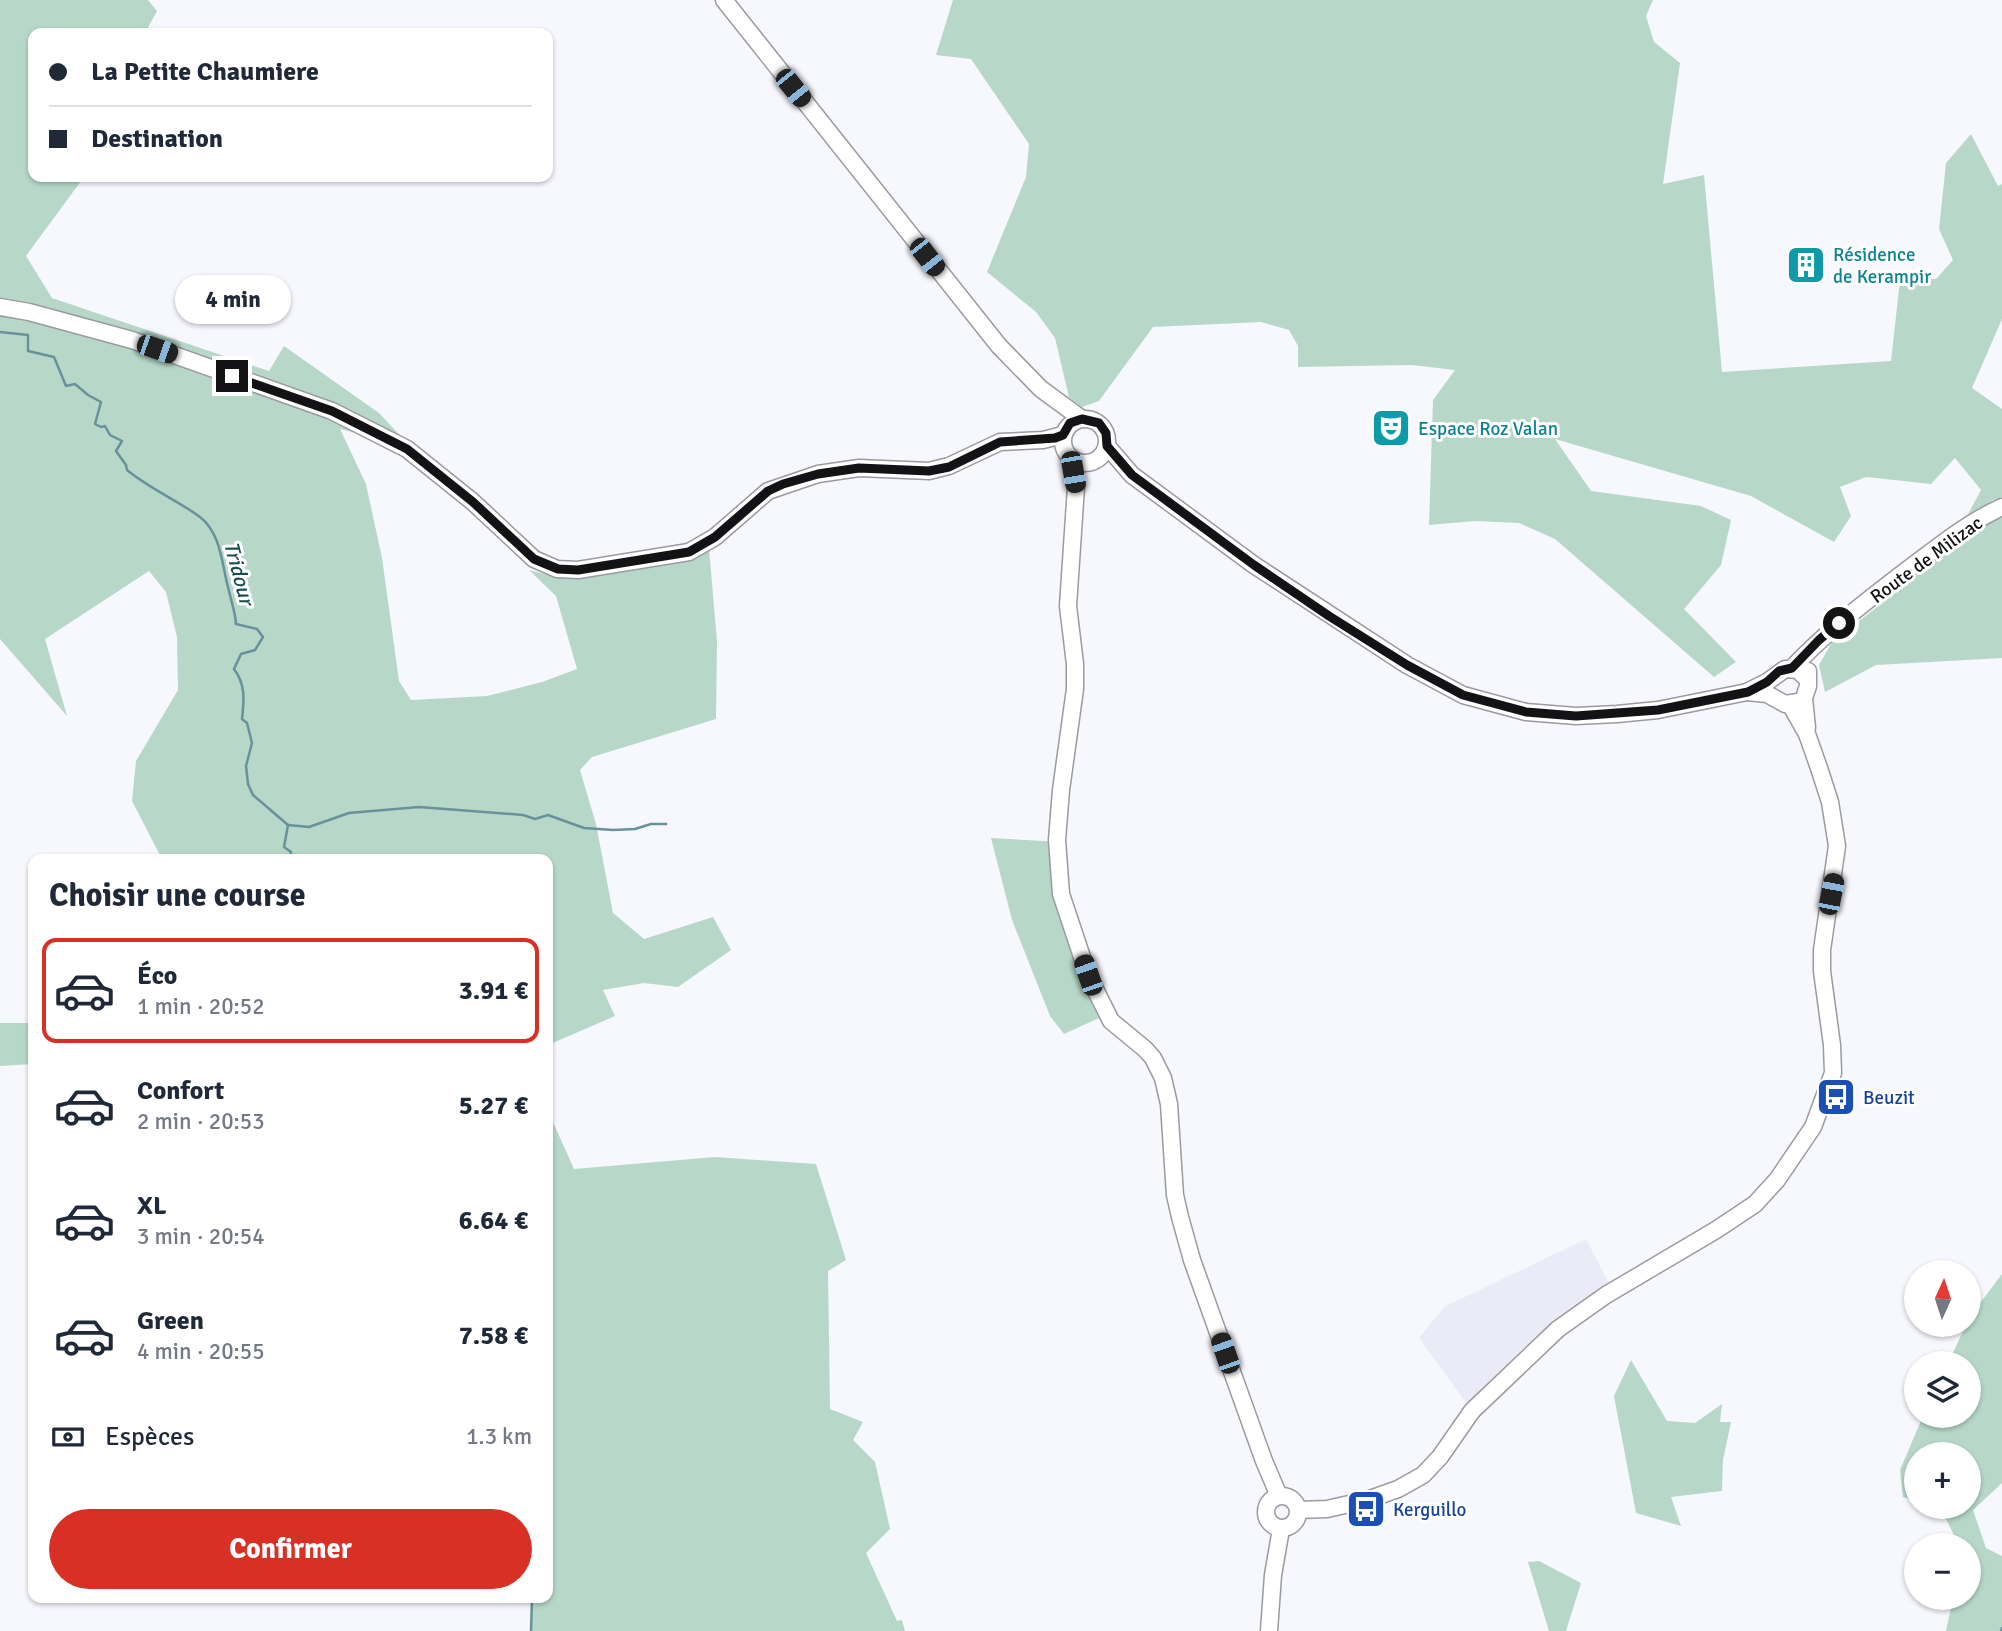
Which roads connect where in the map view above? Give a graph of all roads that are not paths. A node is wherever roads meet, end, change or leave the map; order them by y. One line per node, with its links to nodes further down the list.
1 (724, 0): 3 (street)
2 (0, 307): 6 (street)
3 (1041, 389): 4 (street); 5 (street)
4 (1082, 419): 5 (street); 7 (street)
5 (1063, 433): 6 (street); 8 (street)
6 (1015, 441): 8 (street)
7 (1107, 446): 9 (street); 10 (street)
8 (1069, 456): 9 (street); 11 (street)
9 (1094, 461): 10 (street); 11 (street)
10 (1132, 475): 17 (street)
11 (1076, 486): 19 (street)
12 (2002, 507): 13 (street, Route de Milizac)
13 (1819, 640): 14 (street, Route de Milizac); 16 (street)
14 (1792, 668): 15 (street); 16 (street)
15 (1774, 676): 17 (street); 18 (street)
16 (1807, 679): 18 (street)
17 (1748, 692): 18 (street)
18 (1790, 700): 20 (street)
19 (1279, 1496): 20 (street); 21 (street)
20 (1298, 1510): 21 (street)
21 (1281, 1529): 22 (street)
22 (1269, 1631)

